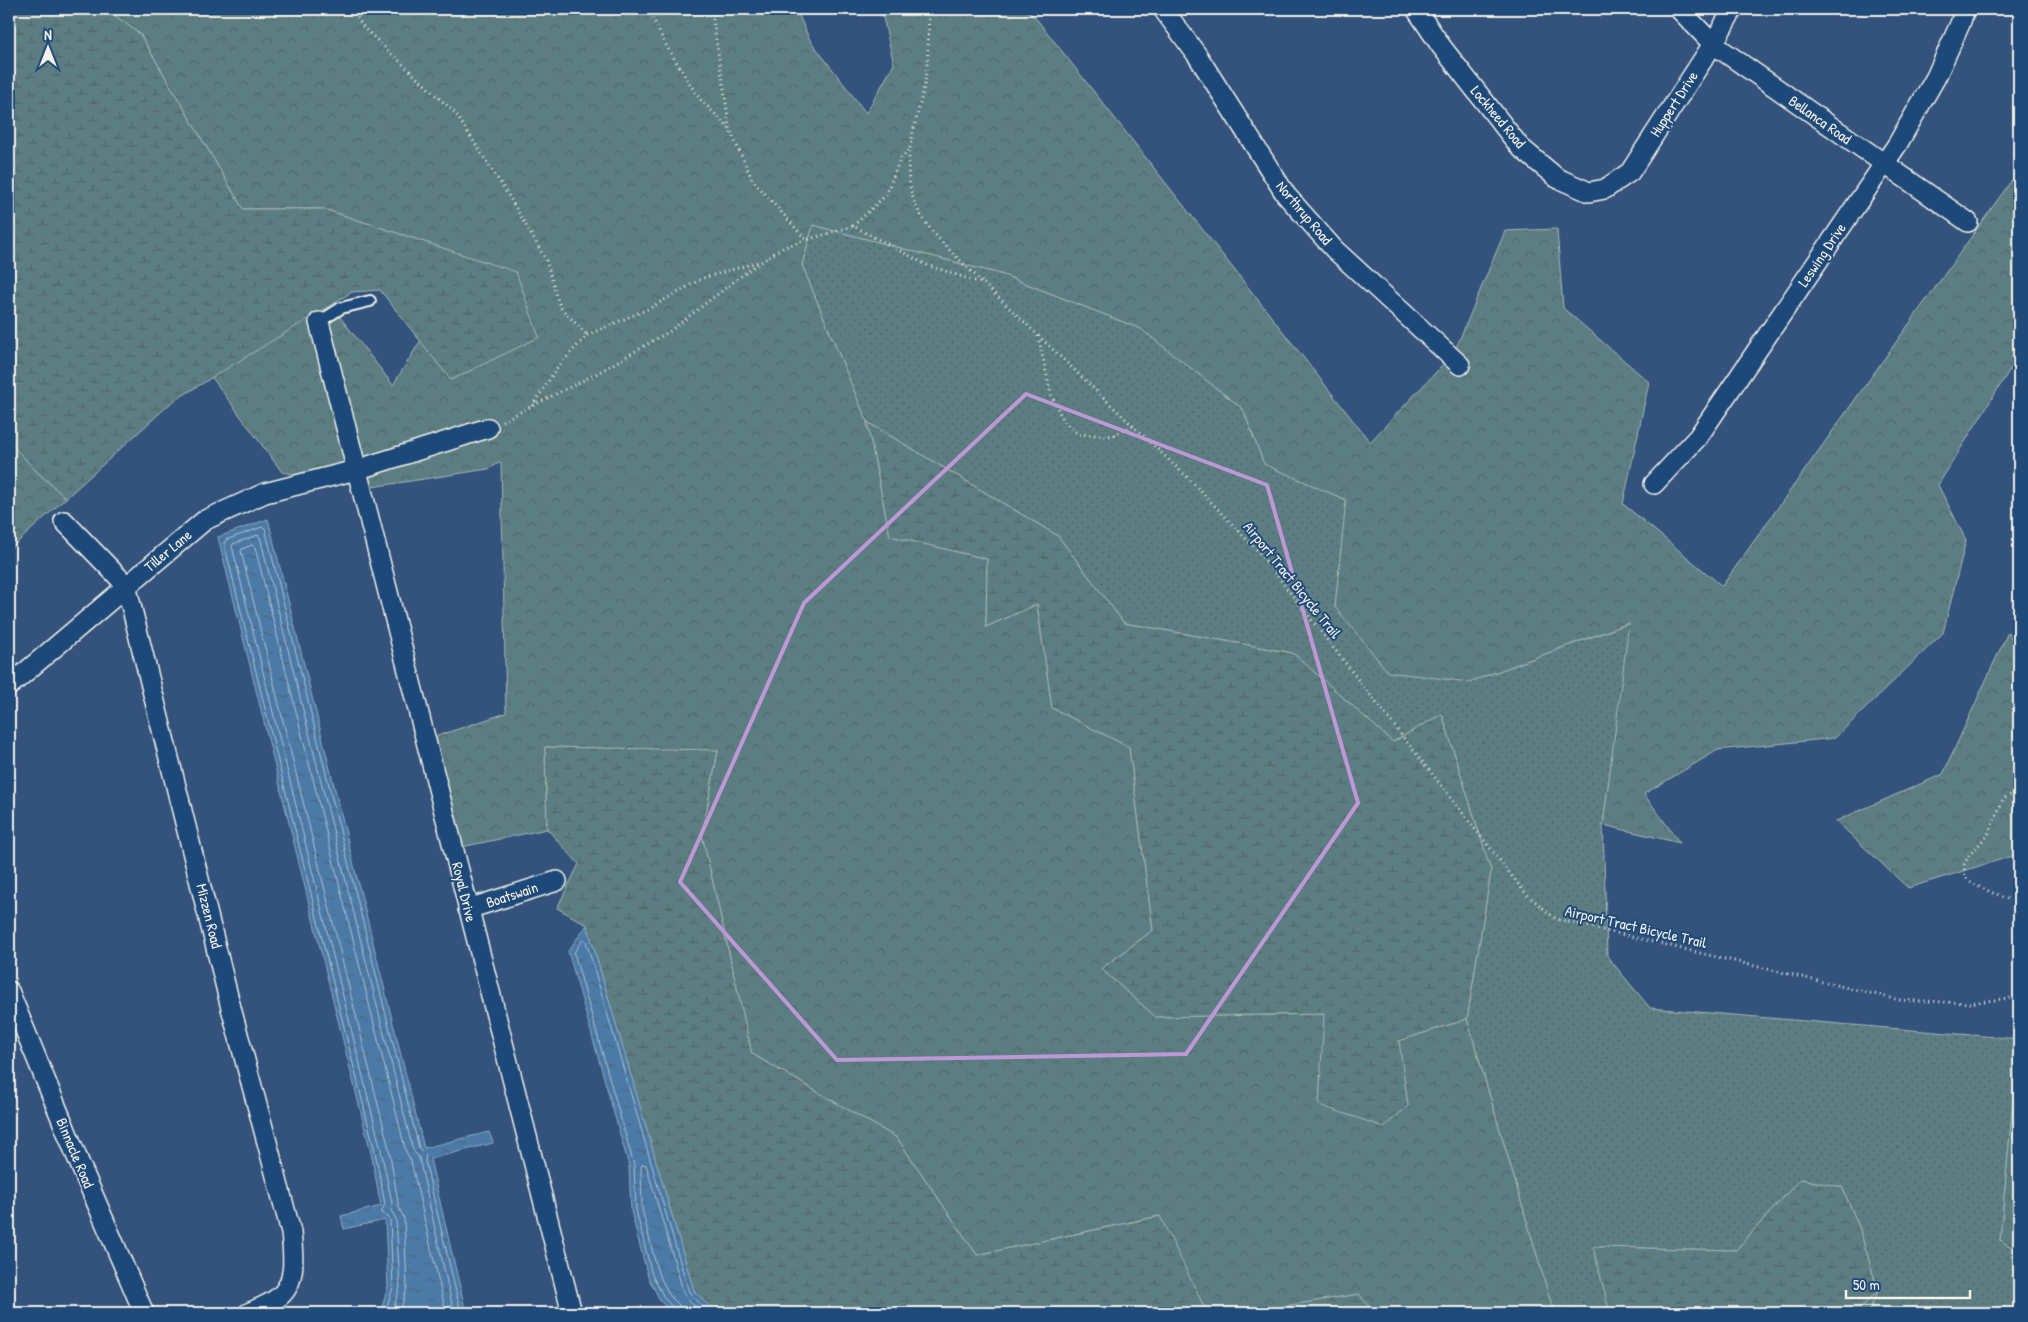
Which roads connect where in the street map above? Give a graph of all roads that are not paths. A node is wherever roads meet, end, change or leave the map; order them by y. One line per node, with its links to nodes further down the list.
1 (1163, 9): 12 (street, Northrup Road)
2 (1416, 9): 8 (street, Lockheed Road)
3 (1679, 9): 6 (street, Bellanca Road)
4 (1733, 9): 6 (street, Huppert Drive)
5 (1965, 9): 7 (street, Leswing Drive)
6 (1713, 44): 7 (street, Bellanca Road); 8 (street, Huppert Drive)
7 (1884, 164): 9 (street, Bellanca Road); 15 (street, Leswing Drive)
8 (1605, 189)
9 (1968, 222)
10 (370, 301): 11 (lane)
11 (319, 322): 14 (street)
12 (1460, 365)
13 (488, 428): 14 (street, Tiller Lane)
14 (356, 470): 17 (street, Tiller Lane); 20 (street, Royal Drive)
15 (1654, 484)
16 (64, 521): 17 (street, Mizzen Road)
17 (126, 586): 18 (street, Tiller Lane); 23 (street, Mizzen Road)
18 (9, 686)
19 (556, 881): 20 (street, Boatswain)
20 (468, 909): 24 (street, Royal Drive)
21 (9, 991): 22 (street, Binnacle Road)
22 (144, 1313)
23 (248, 1313)
24 (572, 1313)

